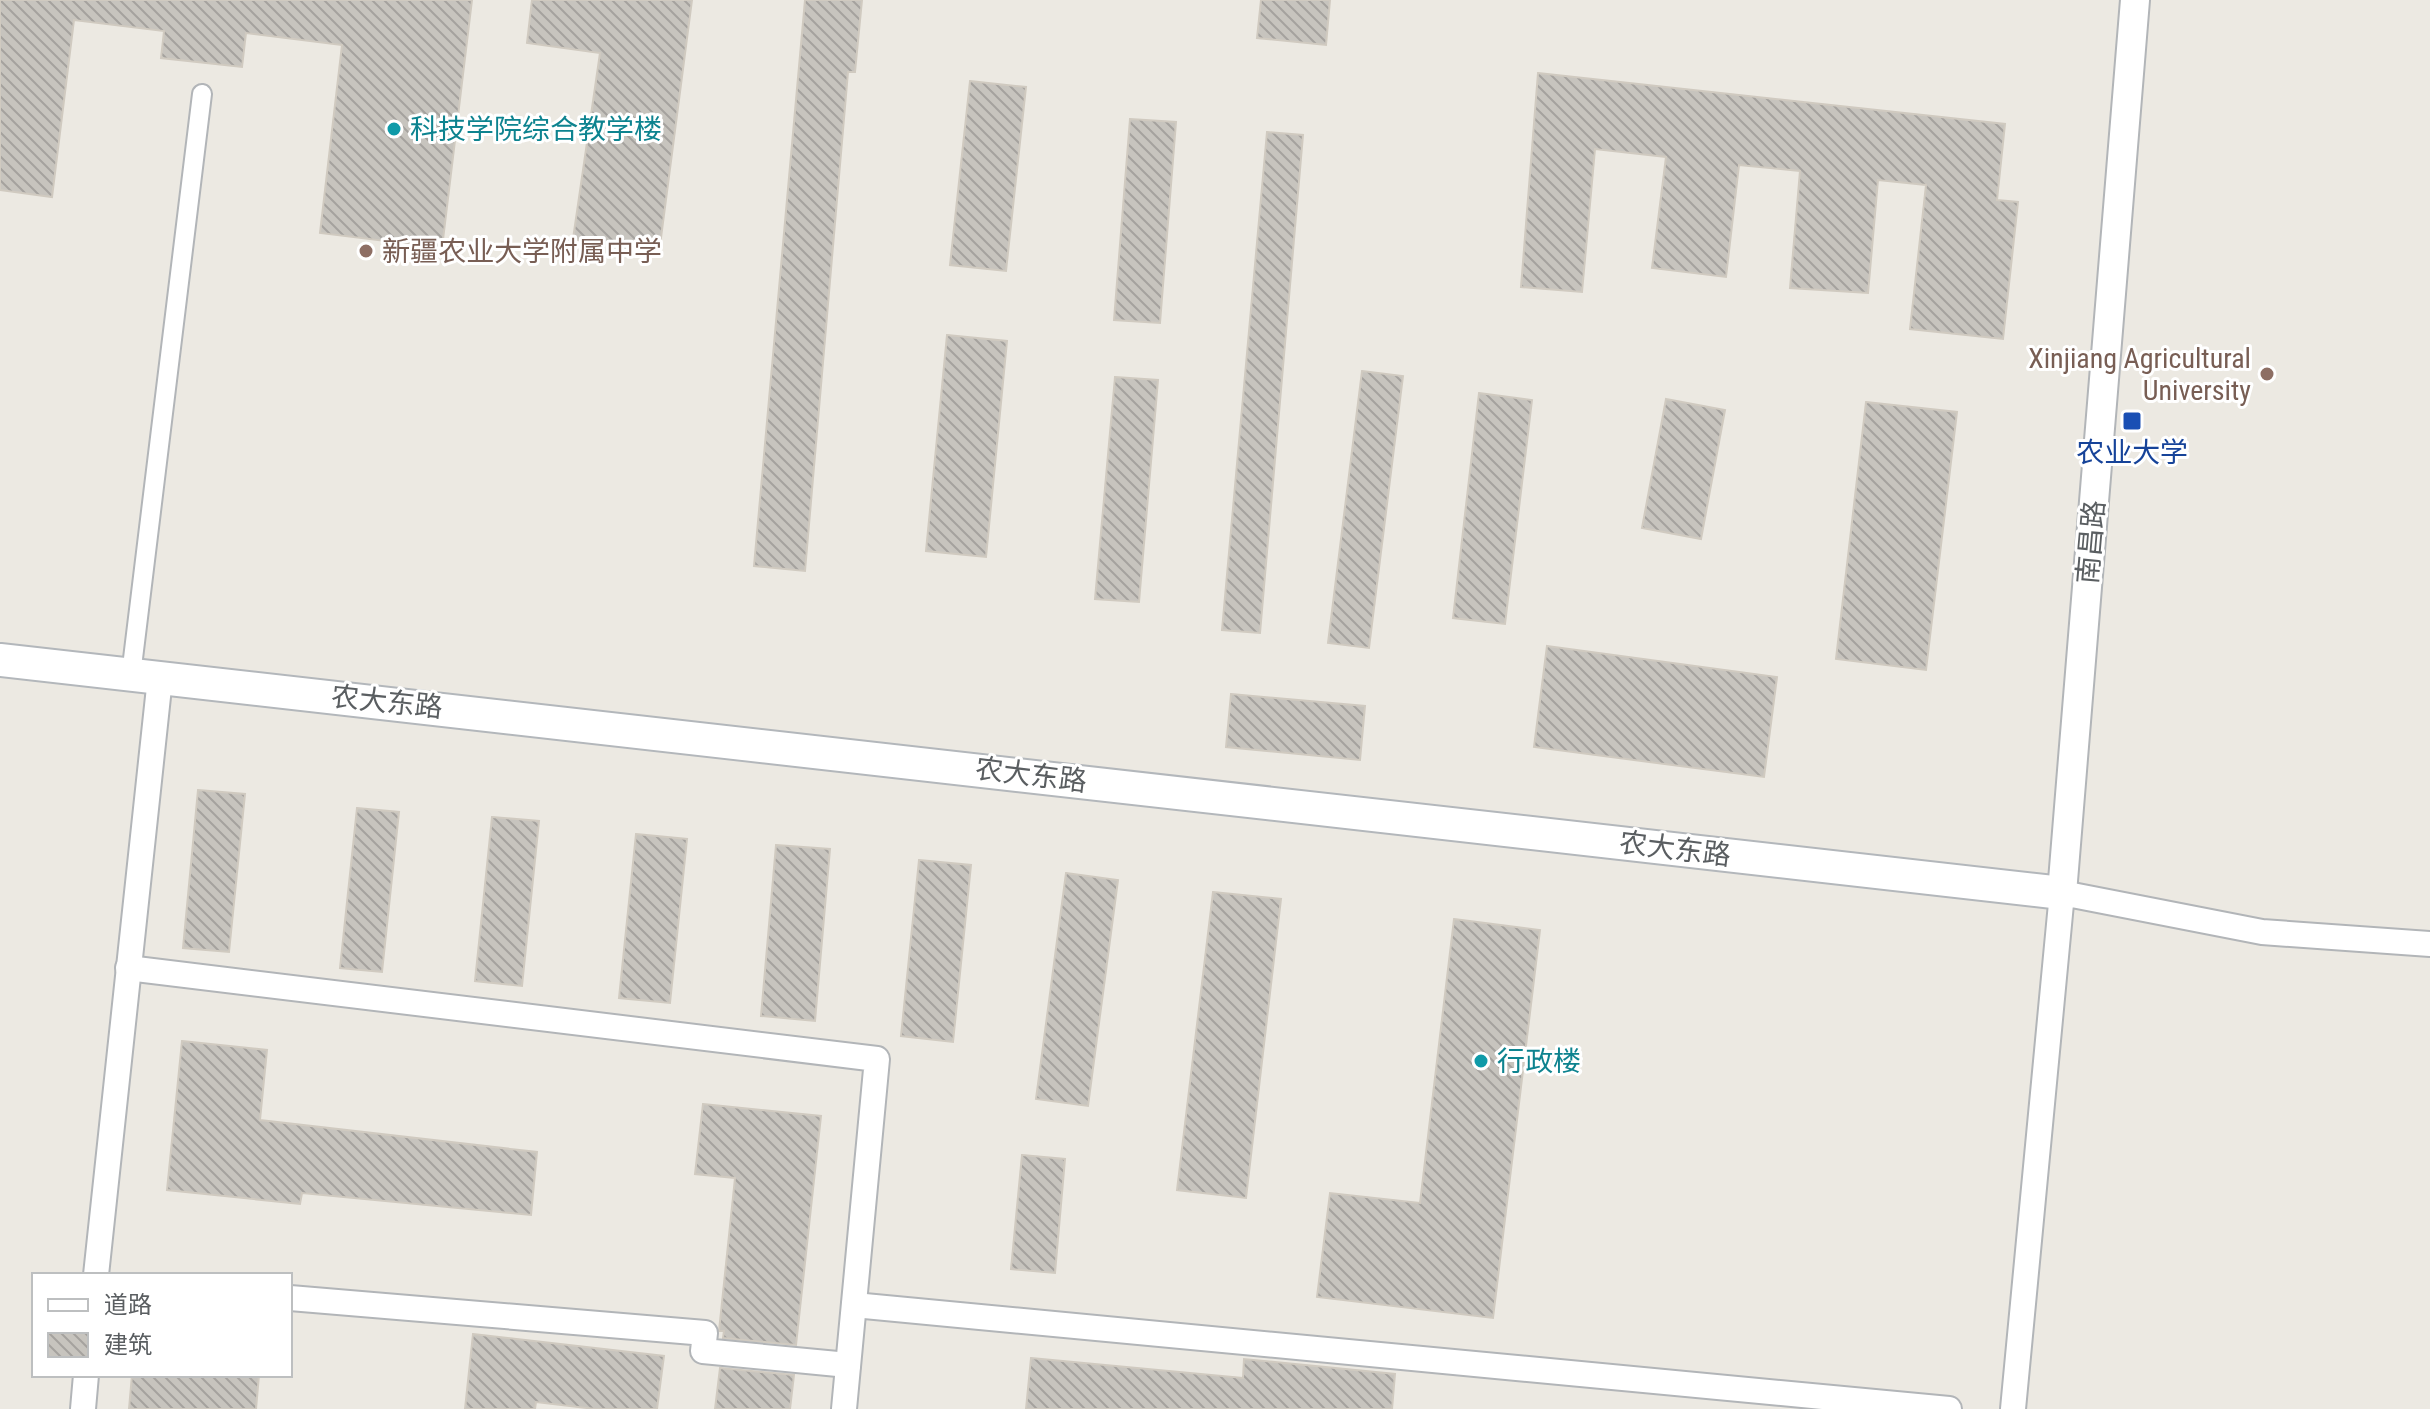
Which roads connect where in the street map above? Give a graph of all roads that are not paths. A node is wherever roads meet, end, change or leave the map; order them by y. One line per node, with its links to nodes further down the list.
1 (2135, 0): 5 (street, 南昌路)
2 (202, 94): 4 (street)
3 (0, 660): 4 (main road, 农大东路)
4 (145, 676): 5 (main road, 农大东路); 7 (street)
5 (2062, 893): 6 (street); 17 (street)
6 (2430, 944)
7 (128, 968): 8 (street); 10 (street)
8 (96, 1273)
9 (292, 1298): 11 (street)
10 (854, 1305): 11 (street); 13 (street)
11 (848, 1365): 15 (street)
12 (86, 1377): 14 (street)
13 (1751, 1400): 16 (street)
14 (83, 1409)
15 (844, 1409)
16 (1949, 1409)
17 (2013, 1409)

